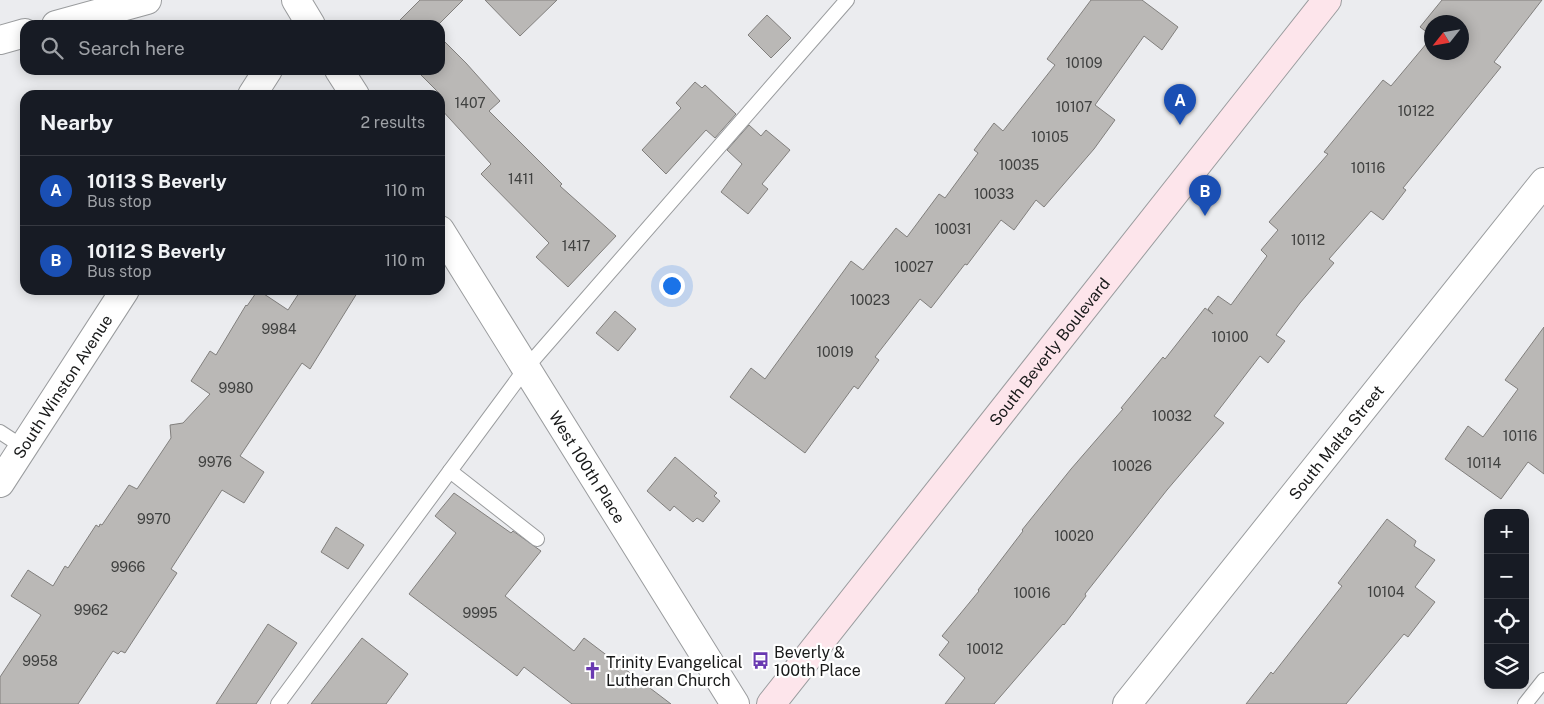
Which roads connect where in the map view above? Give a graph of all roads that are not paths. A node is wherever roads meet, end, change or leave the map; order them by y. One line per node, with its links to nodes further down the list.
1 (147, 0): 5 (street)
2 (847, 0): 16 (lane)
3 (1327, 0): 25 (main road, South Beverly Boulevard)
4 (295, 7): 6 (street)
5 (74, 20)
6 (307, 20)
7 (20, 34): 8 (street)
8 (0, 40)
9 (265, 75): 11 (street)
10 (342, 75): 12 (street)
11 (255, 90)
12 (352, 90)
13 (1544, 182): 26 (street, South Malta Street)
14 (445, 238): 16 (street, West 100th Place)
15 (122, 295): 18 (street, South Winston Avenue)
16 (526, 368): 19 (lane); 24 (street, West 100th Place)
17 (0, 432): 18 (lane)
18 (23, 447): 20 (street, South Winston Avenue)
19 (450, 471): 21 (lane); 23 (lane)
20 (0, 483)
21 (536, 540)
22 (1544, 680): 27 (lane)
23 (278, 704)
24 (735, 704)
25 (771, 704)
26 (1128, 704)
27 (1525, 704)

